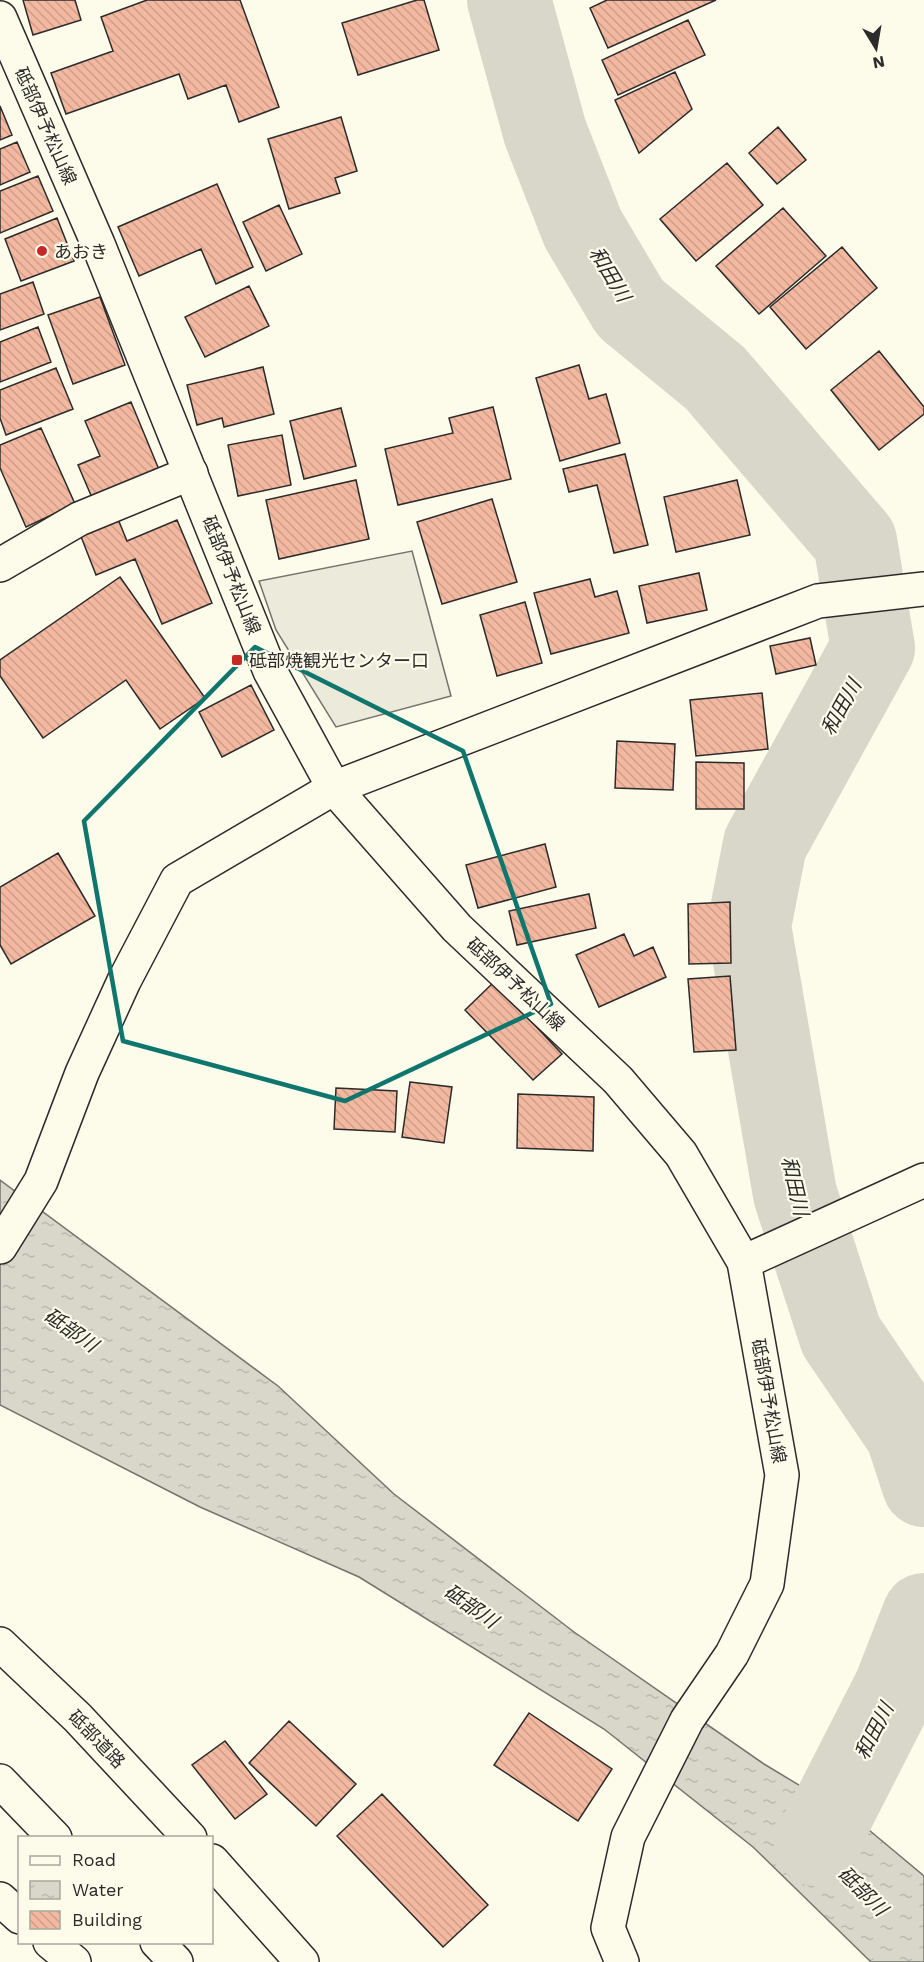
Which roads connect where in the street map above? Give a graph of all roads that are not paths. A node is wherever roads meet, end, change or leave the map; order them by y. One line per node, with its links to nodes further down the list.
1 (0, 18): 2 (main road, 砥部伊予松山線)
2 (191, 473): 3 (main road); 5 (main road, 砥部伊予松山線)
3 (0, 565)
4 (924, 589): 5 (main road)
5 (334, 788): 7 (main road); 8 (main road, 砥部伊予松山線)
6 (924, 1180): 8 (main road)
7 (0, 1247)
8 (756, 1257): 19 (main road, 砥部伊予松山線)
9 (0, 1644): 12 (main road, 砥部道路)
10 (0, 1781): 11 (main road)
11 (53, 1836)
12 (188, 1836)
13 (213, 1862): 18 (main road)
14 (53, 1944): 16 (main road)
15 (159, 1944): 17 (main road)
16 (74, 1962)
17 (176, 1962)
18 (302, 1962)
19 (622, 1962)

